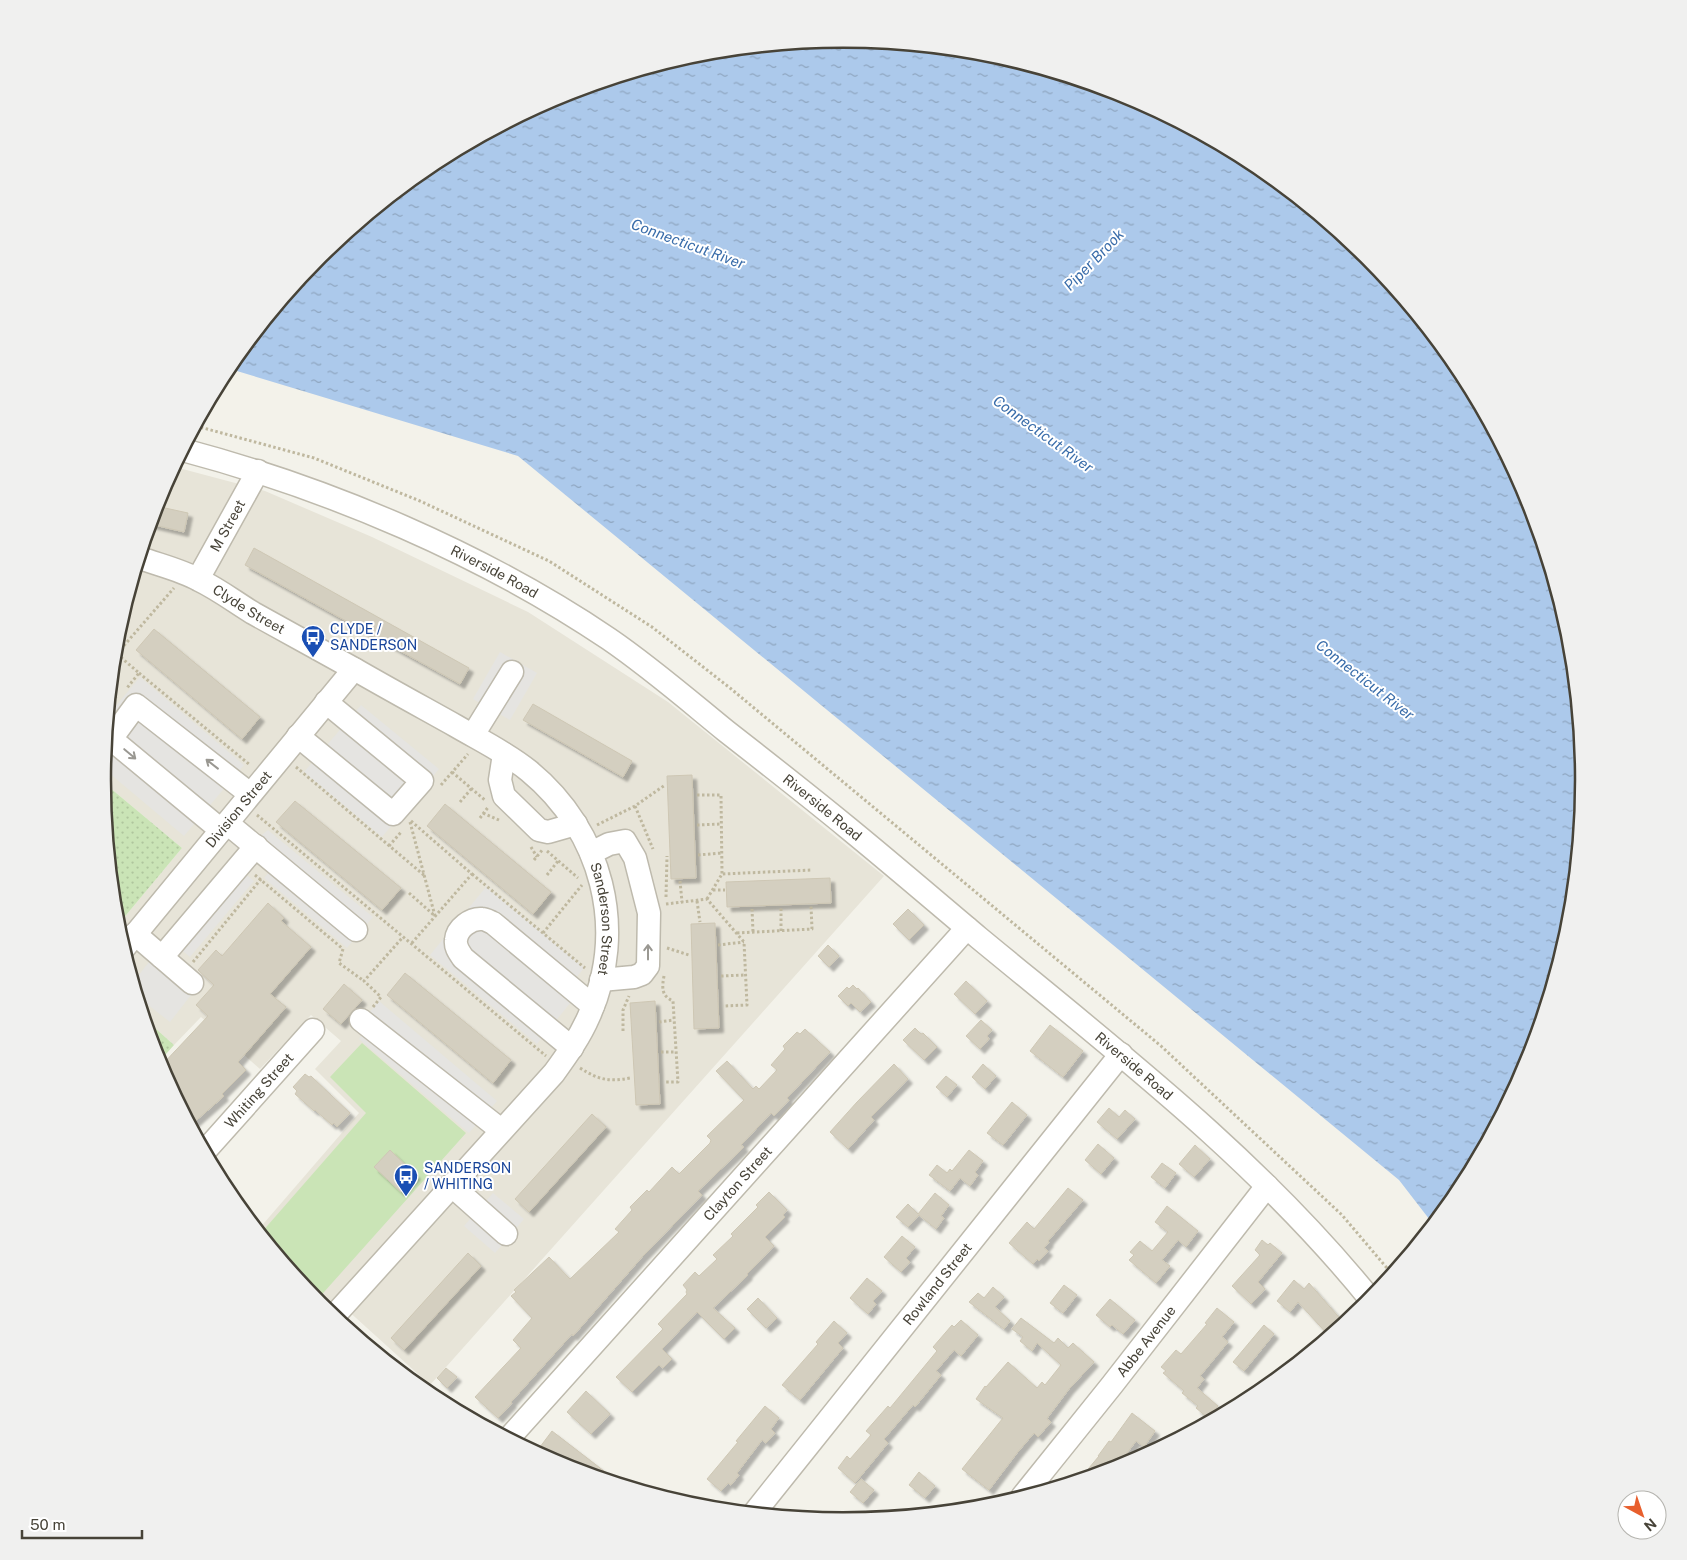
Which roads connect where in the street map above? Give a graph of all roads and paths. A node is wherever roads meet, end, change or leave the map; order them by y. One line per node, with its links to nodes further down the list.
1 (189, 452): 2 (street, Riverside Road)
2 (258, 471): 4 (street, M Street); 62 (street, Riverside Road)
3 (145, 560): 4 (street, Clyde Street)
4 (198, 579): 8 (street, Clyde Street)
5 (176, 585): 6 (path)
6 (123, 647)
7 (121, 660): 10 (path)
8 (354, 669): 13 (street, Division Street); 16 (street, Sanderson Street)
9 (512, 672): 16 (street)
10 (139, 673): 11 (path); 20 (path)
11 (118, 699): 12 (path)
12 (115, 702)
13 (326, 702): 15 (street, Division Street); 15 (street)
14 (113, 736): 25 (street, one-way to 14)
15 (298, 736): 19 (street, Division Street)
16 (477, 738): 18 (street, Sanderson Street); 22 (path)
17 (113, 739): 33 (street, one-way to 33)
18 (504, 754): 30 (street, Sanderson Street); 30 (street)
19 (282, 755): 25 (street, Division Street); 34 (path)
20 (253, 768)
21 (665, 785): 30 (path)
22 (441, 786)
23 (472, 788): 26 (path)
24 (697, 795): 31 (path)
25 (247, 799): 33 (street, Division Street); 68 (path)
26 (460, 802)
27 (490, 804): 28 (path)
28 (480, 818)
29 (411, 820): 34 (path); 44 (path); 47 (path)
30 (587, 824): 36 (street, Sanderson Street)
31 (722, 824): 32 (path); 37 (path)
32 (698, 825)
33 (224, 826): 38 (street); 69 (street, Division Street)
34 (389, 846): 47 (path)
35 (544, 849): 41 (path)
36 (591, 853): 77 (street, Sanderson Street); 77 (street, one-way to 36)
37 (722, 853): 39 (path); 45 (path)
38 (249, 855): 48 (path); 63 (street); 75 (street)
39 (698, 855)
40 (667, 856): 56 (path)
41 (534, 860)
42 (558, 861): 46 (path)
43 (812, 870): 45 (path)
44 (472, 874): 60 (path); 66 (path)
45 (722, 874): 51 (path)
46 (546, 875)
47 (425, 876): 60 (path)
48 (260, 879): 79 (path); 80 (path)
49 (680, 881): 56 (path)
50 (588, 884): 66 (path)
51 (712, 890): 52 (path); 54 (path)
52 (725, 890)
53 (409, 893): 60 (path)
54 (707, 899): 55 (path); 67 (path)
55 (697, 900): 56 (path); 61 (path)
56 (682, 902)
57 (811, 906): 64 (path)
58 (781, 908): 64 (path)
59 (752, 909): 65 (path)
60 (436, 916): 71 (path)
61 (700, 922)
62 (967, 928): 91 (street, Riverside Road); 101 (street, Clayton Street)
63 (356, 930)
64 (781, 931): 65 (path)
65 (753, 932): 67 (path)
66 (543, 933): 77 (path)
67 (736, 933): 70 (path)
68 (403, 937): 71 (path); 80 (path)
69 (129, 941): 75 (street)
70 (744, 942): 72 (path); 76 (path)
71 (412, 944): 92 (path)
72 (718, 945)
73 (667, 948): 74 (path)
74 (689, 955)
75 (162, 957): 79 (street)
76 (746, 975): 78 (path); 83 (path)
77 (596, 976): 82 (street, Sanderson Street)
78 (721, 976)
79 (187, 978)
80 (364, 981): 84 (path)
81 (629, 994): 88 (path)
82 (593, 1006): 92 (street, Sanderson Street); 92 (street)
83 (723, 1006)
84 (361, 1020): 94 (street)
85 (674, 1020): 86 (path)
86 (659, 1022)
87 (313, 1030): 95 (street, Whiting Street)
88 (623, 1031)
89 (661, 1052): 90 (path)
90 (676, 1052)
91 (1121, 1054): 97 (street, Riverside Road); 103 (street, Rowland Street)
92 (570, 1061): 93 (path); 94 (street, Sanderson Street)
93 (630, 1078)
94 (501, 1130): 96 (street, Sanderson Street)
95 (209, 1146)
96 (451, 1185): 98 (street); 100 (street, Sanderson Street)
97 (1267, 1186): 99 (street, Riverside Road); 102 (street, Abbe Avenue)
98 (506, 1234)
99 (1365, 1293)
100 (339, 1310)
101 (513, 1433)
102 (1028, 1489)
103 (759, 1507)

